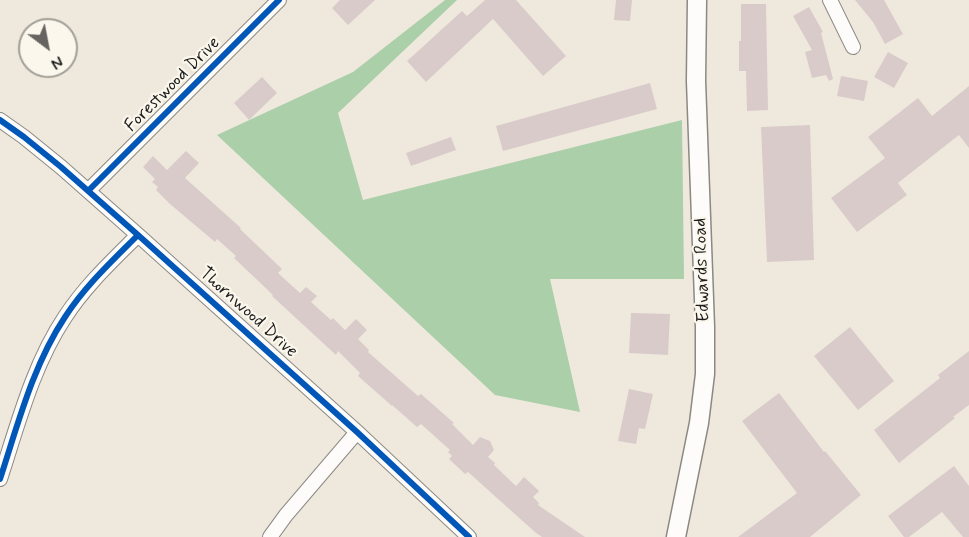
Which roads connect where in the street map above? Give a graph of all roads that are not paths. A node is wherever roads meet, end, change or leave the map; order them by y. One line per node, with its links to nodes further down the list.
1 (279, 0): 6 (street, Forestwood Drive)
2 (697, 0): 12 (main road, Edwards Road)
3 (830, 0): 4 (street)
4 (853, 46)
5 (0, 120): 6 (street, Thornwood Drive)
6 (88, 191): 7 (street, Thornwood Drive)
7 (138, 235): 8 (street, Thornwood Drive); 9 (street)
8 (357, 432): 10 (street); 11 (street, Thornwood Drive)
9 (0, 478)
10 (270, 537)
11 (469, 537)
12 (676, 537)

